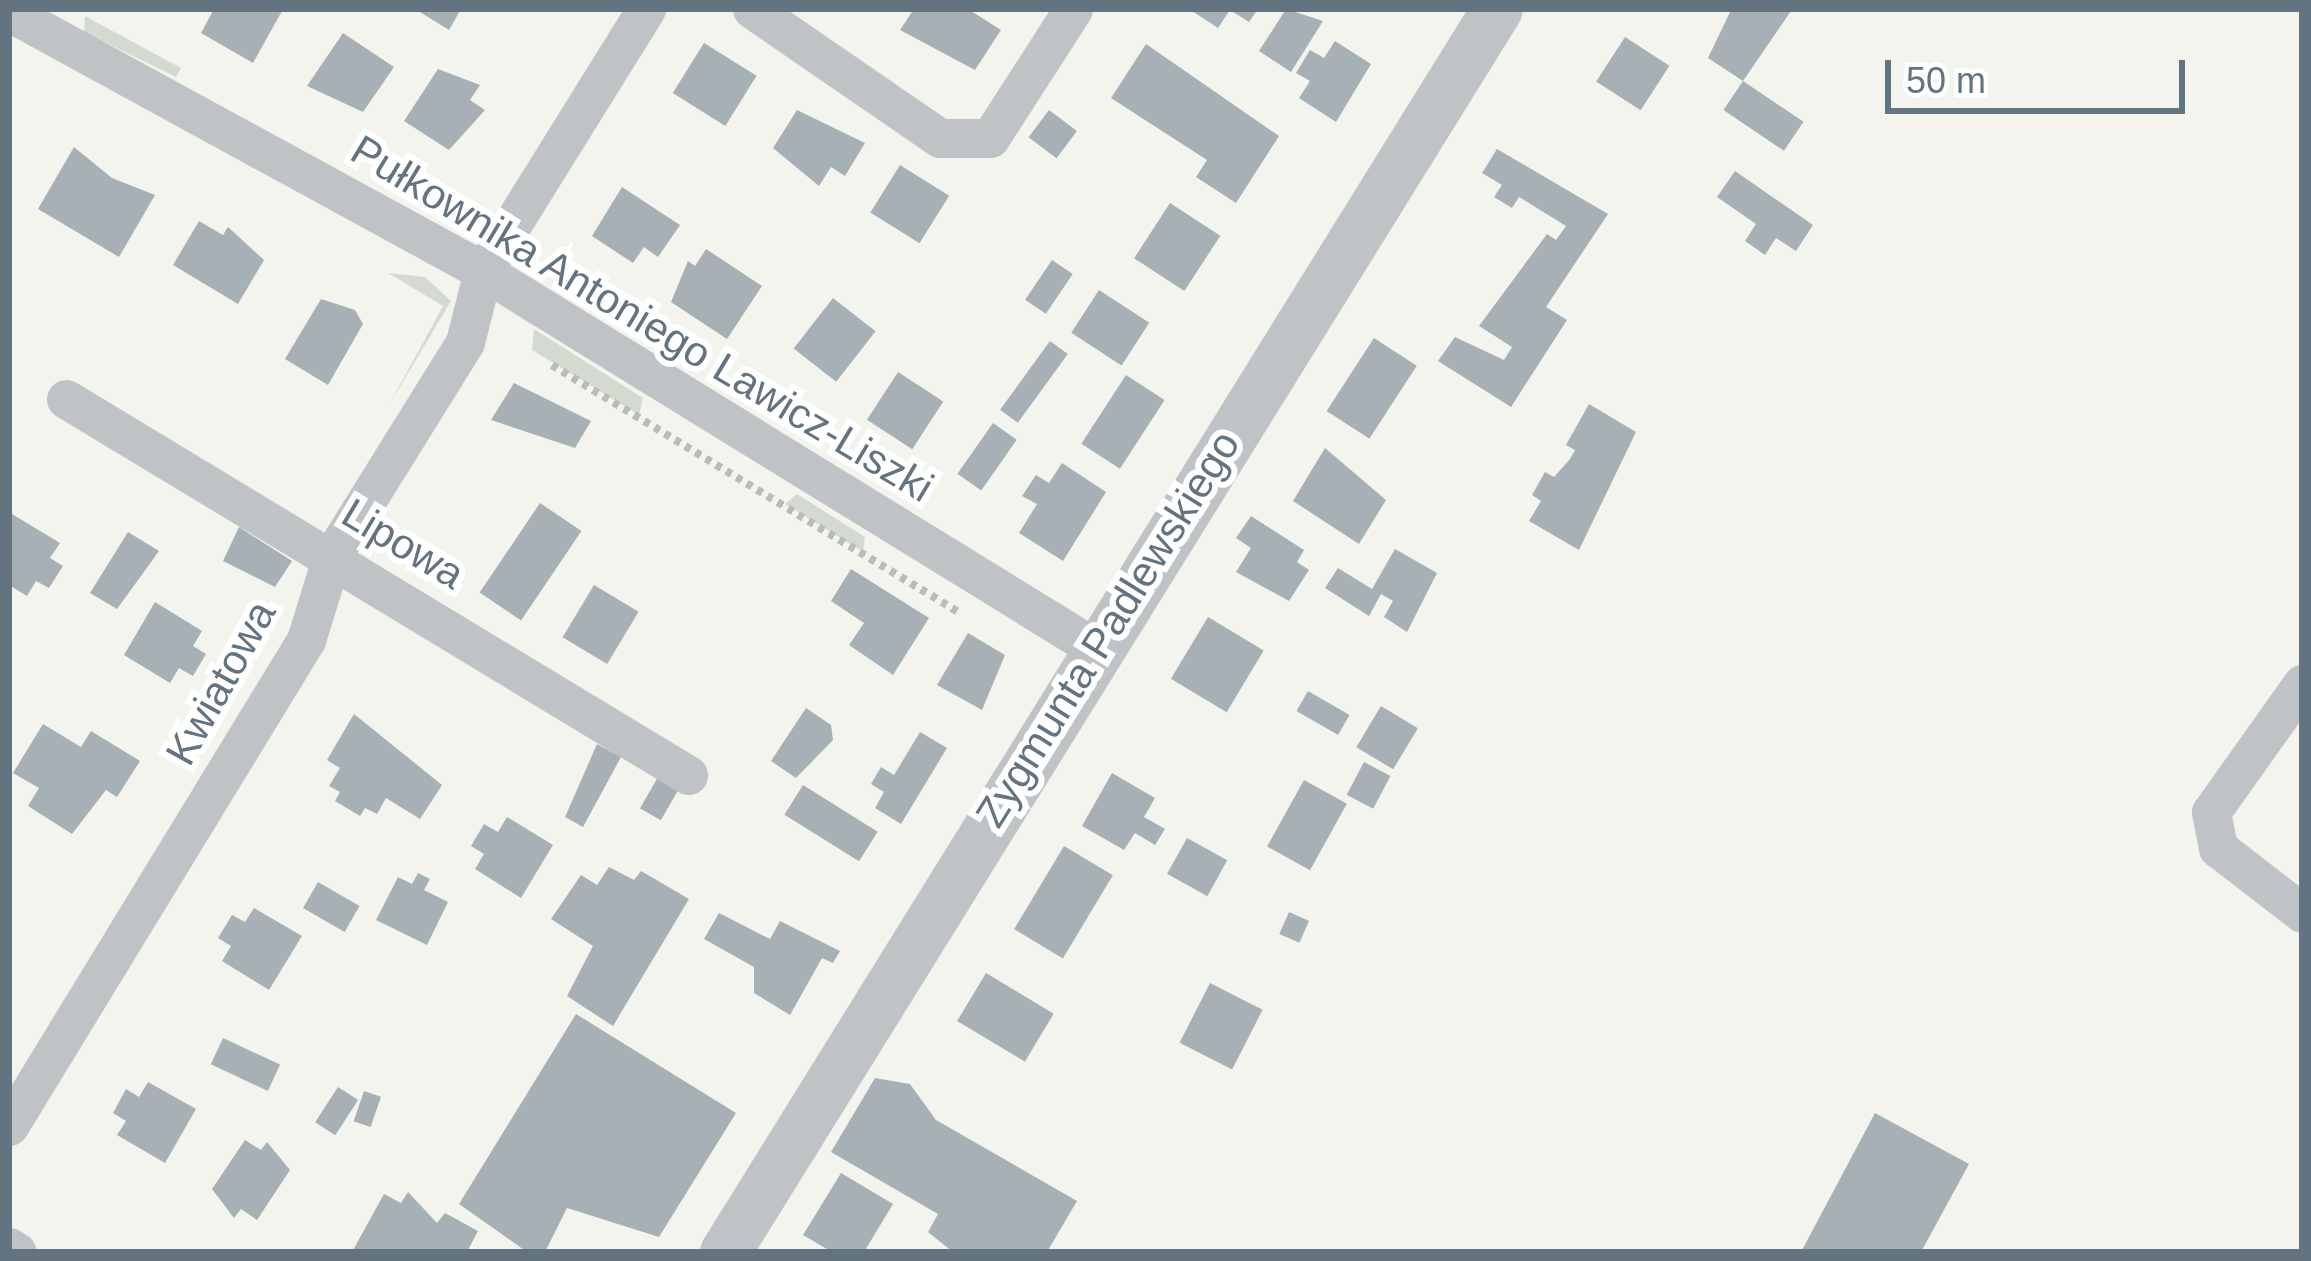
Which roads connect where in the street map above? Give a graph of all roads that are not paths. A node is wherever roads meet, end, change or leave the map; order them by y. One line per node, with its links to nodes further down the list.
1 (646, 9): 6 (street, Kwiatowa)
2 (752, 9): 3 (street)
3 (1072, 9)
4 (1498, 9): 9 (street, Zygmunta Padlewskiego)
5 (9, 12): 6 (street, Pułkownika Antoniego Lawicz-Liszki)
6 (483, 271): 8 (street, Kwiatowa); 9 (street, Pułkownika Antoniego Lawicz-Liszki)
7 (66, 399): 8 (street, Lipowa)
8 (332, 556): 11 (street, Lipowa); 13 (street, Kwiatowa)
9 (1095, 648): 16 (street, Zygmunta Padlewskiego)
10 (2302, 684): 12 (street)
11 (688, 775)
12 (2302, 913)
13 (9, 1126)
14 (9, 1247): 15 (street)
15 (17, 1252)
16 (724, 1252)

